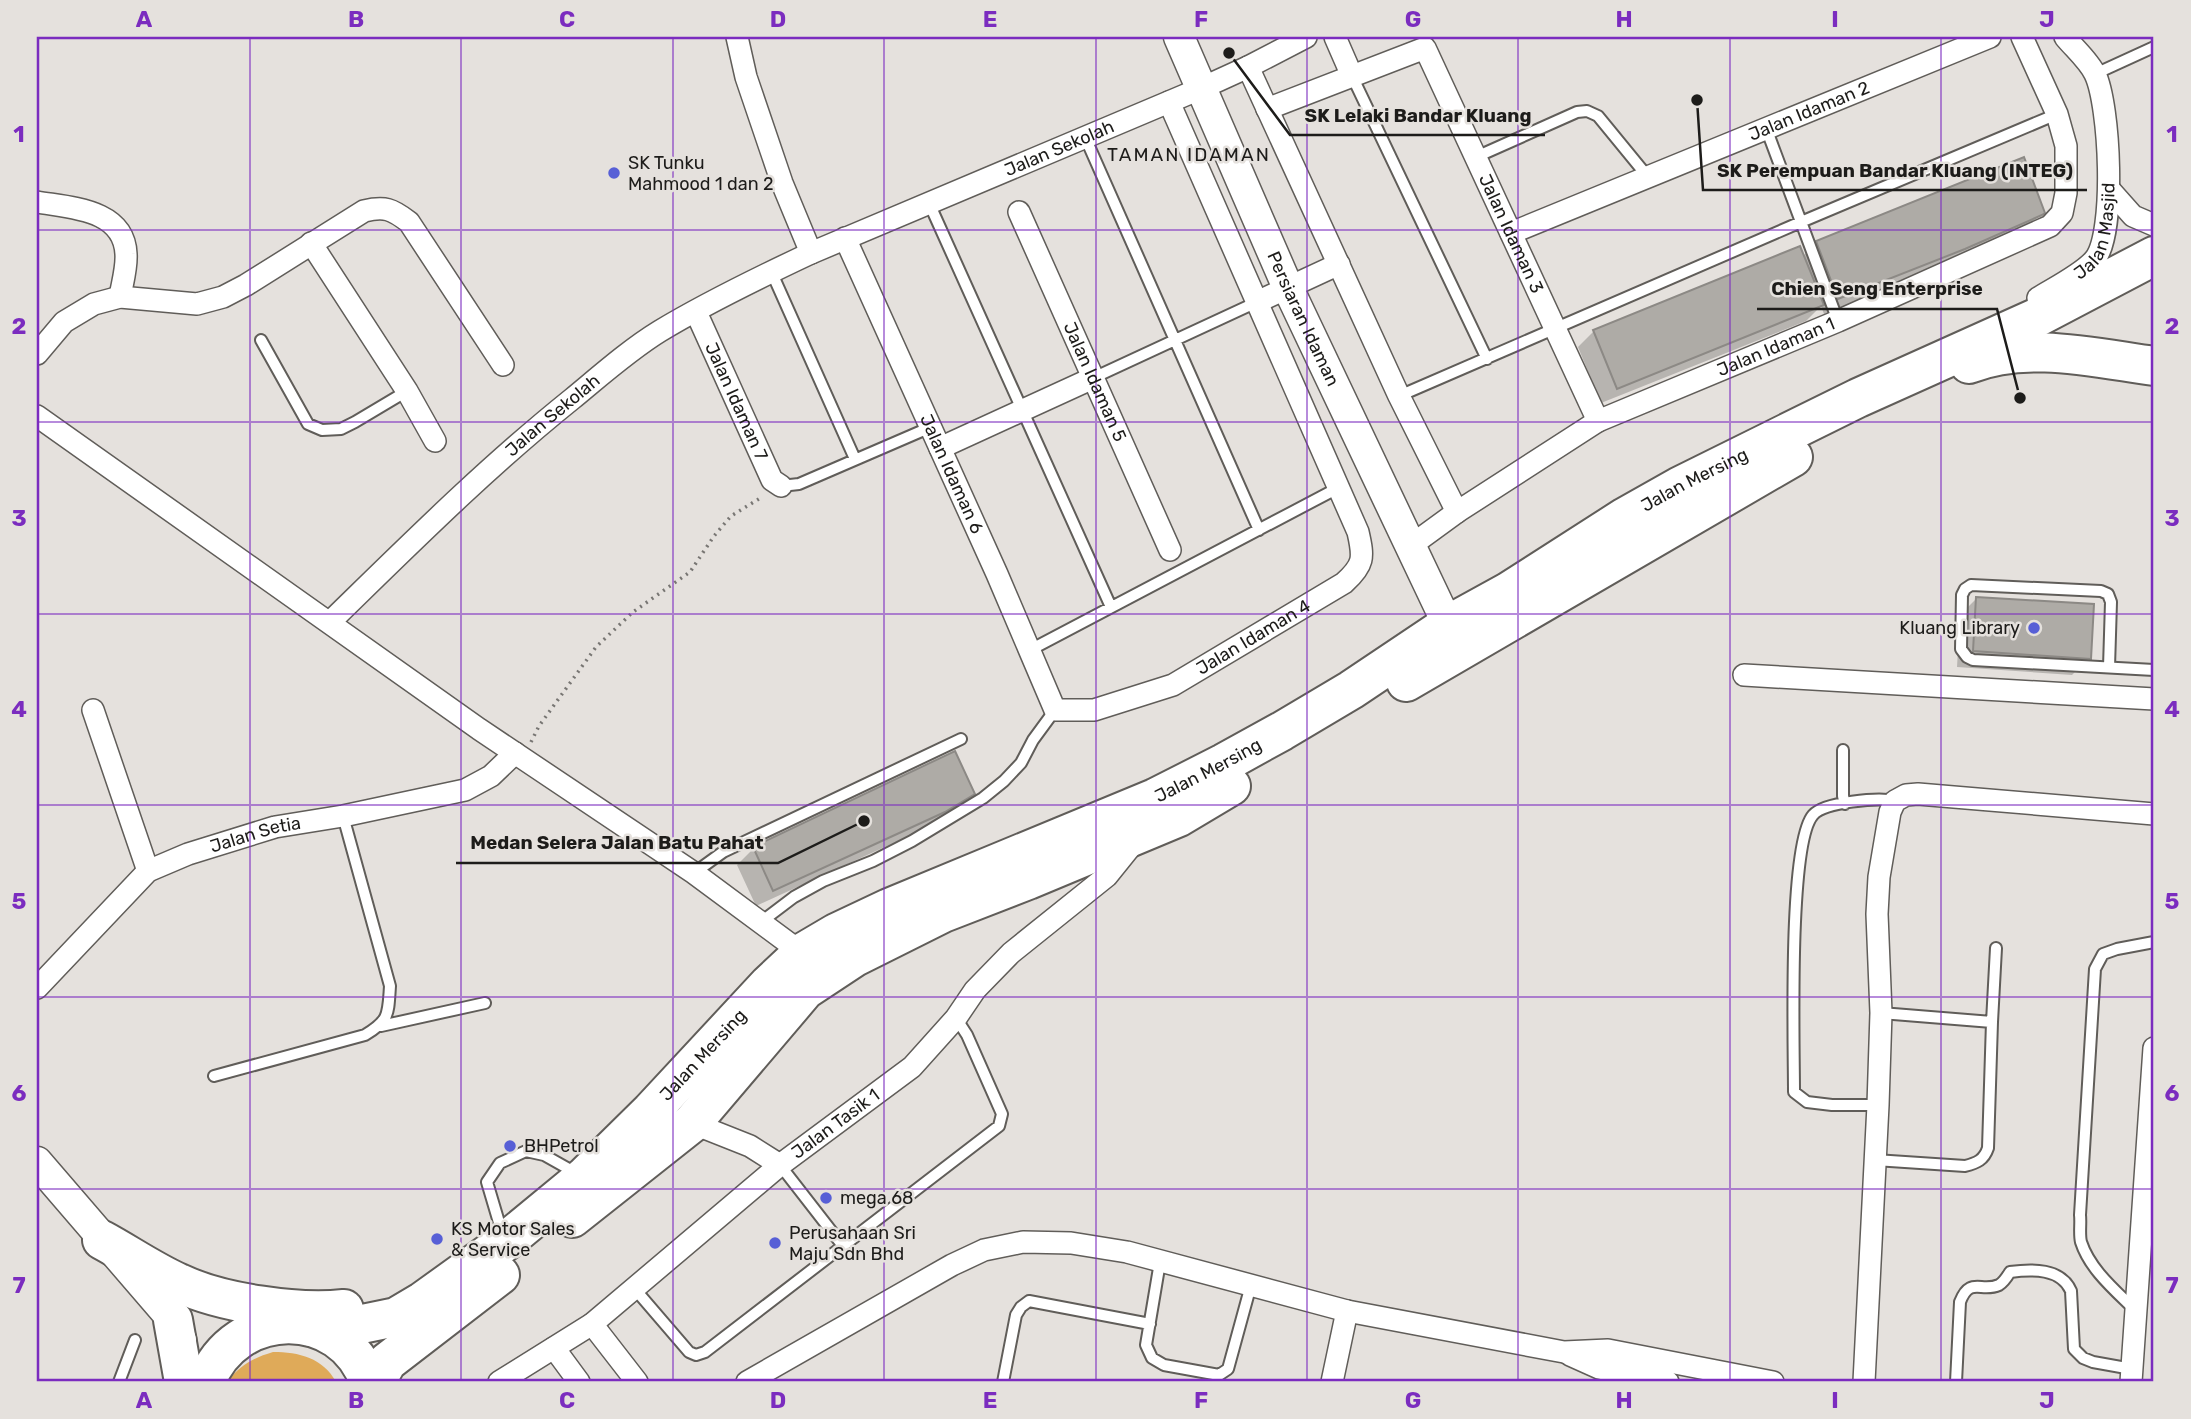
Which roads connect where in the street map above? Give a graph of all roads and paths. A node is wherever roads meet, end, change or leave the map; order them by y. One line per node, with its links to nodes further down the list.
1 (737, 37): 29 (street)
2 (1179, 37): 12 (street, Persiaran Idaman)
3 (1306, 37): 9 (street, Jalan Sekolah)
4 (1335, 37): 11 (street)
5 (1990, 37): 16 (street, Jalan Idaman 2)
6 (2022, 37): 15 (street, Jalan Idaman 1)
7 (2065, 37): 10 (street, Jalan Masjid)
8 (2154, 47): 10 (lane)
9 (1248, 67): 12 (street, Jalan Sekolah); 14 (street)
10 (2095, 74): 20 (street, Jalan Masjid)
11 (1352, 76): 14 (street); 18 (street, Jalan Idaman 3); 43 (lane)
12 (1202, 88): 13 (street, Jalan Sekolah); 34 (street, Persiaran Idaman)
13 (1168, 102): 17 (street, Jalan Sekolah); 36 (street, Jalan Idaman 4)
14 (1268, 109): 31 (street)
15 (2057, 114): 24 (lane); 38 (street, Jalan Idaman 1)
16 (1766, 128): 19 (street, Jalan Idaman 2); 24 (lane)
17 (1085, 138): 22 (street, Jalan Sekolah); 41 (lane)
18 (1476, 158): 19 (lane); 26 (street, Jalan Idaman 3)
19 (1648, 177): 26 (street, Jalan Idaman 2)
20 (2109, 189): 25 (street); 44 (street, Jalan Masjid)
21 (37, 201): 35 (street)
22 (929, 203): 27 (street, Jalan Sekolah); 50 (lane)
23 (1019, 212): 47 (street, Jalan Idaman 5)
24 (1801, 222): 38 (lane); 39 (lane)
25 (2154, 225)
26 (1511, 233): 39 (street, Jalan Idaman 3)
27 (845, 238): 29 (street, Jalan Sekolah); 53 (street, Jalan Idaman 6)
28 (311, 243): 35 (street); 45 (street); 48 (street)
29 (811, 253): 33 (street, Jalan Sekolah)
30 (2154, 256): 44 (highway, Jalan Mersing)
31 (1339, 264): 34 (street); 49 (street)
32 (2154, 269): 46 (highway)
33 (771, 271): 37 (street, Jalan Sekolah); 56 (lane)
34 (1288, 288): 36 (street); 61 (street, Persiaran Idaman)
35 (120, 297): 42 (street)
36 (1256, 302): 41 (lane); 58 (street, Jalan Idaman 4)
37 (696, 312): 57 (street, Jalan Idaman 7); 65 (street, Jalan Sekolah)
38 (1838, 321): 52 (street, Jalan Idaman 1)
39 (1555, 328): 43 (lane); 52 (street, Jalan Idaman 3)
40 (261, 340): 48 (lane)
41 (1175, 340): 47 (lane); 60 (lane)
42 (37, 354)
43 (1487, 359): 49 (lane)
44 (1941, 359): 63 (highway, Jalan Mersing)
45 (503, 365)
46 (2154, 366): 81 (highway)
47 (1093, 378): 50 (street); 62 (street, Jalan Idaman 5)
48 (407, 391): 54 (street)
49 (1399, 396): 59 (street)
50 (1022, 410): 55 (street); 64 (lane)
51 (37, 415): 65 (street)
52 (1598, 421): 59 (street, Jalan Idaman 1)
53 (931, 427): 55 (street, Jalan Idaman 6); 56 (lane)
54 (435, 441)
55 (940, 448): 67 (street, Jalan Idaman 6)
56 (855, 459): 57 (lane)
57 (781, 486): 76 (path)
58 (1339, 488): 60 (lane); 73 (street, Jalan Idaman 4)
59 (1457, 512): 61 (street, Jalan Idaman 1)
60 (1259, 530): 64 (lane)
61 (1409, 547): 63 (street, Persiaran Idaman); 66 (street, Persiaran Idaman)
62 (1170, 550)
63 (1508, 592): 66 (highway, Jalan Mersing)
64 (1111, 607): 67 (lane)
65 (330, 622): 76 (street)
66 (1448, 625): 87 (highway, Jalan Mersing)
67 (1030, 650): 73 (street, Jalan Idaman 6)
68 (2109, 667): 68 (lane); 69 (lane)
69 (2154, 670)
70 (1744, 675): 71 (street)
71 (2154, 699)
72 (93, 710): 82 (street)
73 (1055, 710): 84 (lane)
74 (961, 739): 83 (lane)
75 (1843, 750): 78 (lane)
76 (520, 757): 80 (street, Jalan Setia); 83 (street)
77 (1895, 802): 78 (lane); 79 (street); 90 (street)
78 (1845, 804): 96 (lane)
79 (2154, 814)
80 (344, 816): 82 (street, Jalan Setia); 93 (lane)
81 (1141, 833): 91 (street, Jalan Tasik 1); 97 (highway)
82 (148, 870): 88 (street, Jalan Setia)
83 (694, 873): 84 (street)
84 (761, 922): 87 (street)
85 (2154, 942): 111 (lane)
86 (1996, 948): 92 (lane)
87 (802, 953): 102 (highway, Jalan Mersing)
88 (37, 988)
89 (485, 1003): 93 (lane)
90 (1881, 1013): 92 (lane); 96 (street)
91 (956, 1018): 99 (street, Jalan Tasik 1); 104 (lane)
92 (1992, 1022): 98 (lane)
93 (381, 1026): 95 (lane)
94 (2154, 1048): 101 (street)
95 (214, 1076)
96 (1878, 1105): 98 (street)
97 (692, 1123): 99 (street); 109 (highway)
98 (1875, 1160): 136 (street)
99 (780, 1165): 104 (lane); 108 (street, Jalan Tasik 1)
100 (39, 1171): 105 (street)
101 (2150, 1171): 111 (street)
102 (584, 1177): 103 (highway, Jalan Mersing); 103 (lane)
103 (505, 1242): 109 (highway, Jalan Mersing)
104 (842, 1246): 108 (lane)
105 (113, 1251): 109 (highway); 112 (street); 115 (street)
106 (1160, 1262): 107 (street); 114 (lane); 131 (street)
107 (1251, 1284): 110 (street); 114 (lane)
108 (634, 1288): 113 (street, Jalan Tasik 1)
109 (452, 1297): 115 (highway, Jalan Mersing); 117 (highway, Jalan Mersing)
110 (1347, 1311): 119 (street); 133 (street)
111 (2136, 1311): 120 (street)
112 (173, 1320): 122 (highway); 123 (street)
113 (592, 1324): 118 (street, Jalan Tasik 1); 130 (street)
114 (1150, 1324): 132 (lane)
115 (298, 1326): 124 (highway, Jalan Mersing); 125 (highway)
116 (135, 1340): 121 (lane)
117 (413, 1342): 126 (highway, Jalan Mersing); 127 (highway)
118 (554, 1348): 128 (street, Jalan Tasik 1); 129 (street)
119 (1564, 1352): 134 (street); 135 (street)
120 (2131, 1376): 137 (lane)
121 (118, 1382)
122 (184, 1382)
123 (198, 1382)
124 (206, 1382)
125 (369, 1382)
126 (376, 1382)
127 (396, 1382)
128 (499, 1382)
129 (579, 1382)
130 (637, 1382)
131 (747, 1382)
132 (1003, 1382)
133 (1332, 1382)
134 (1668, 1382)
135 (1773, 1382)
136 (1864, 1382)
137 (1956, 1382)

